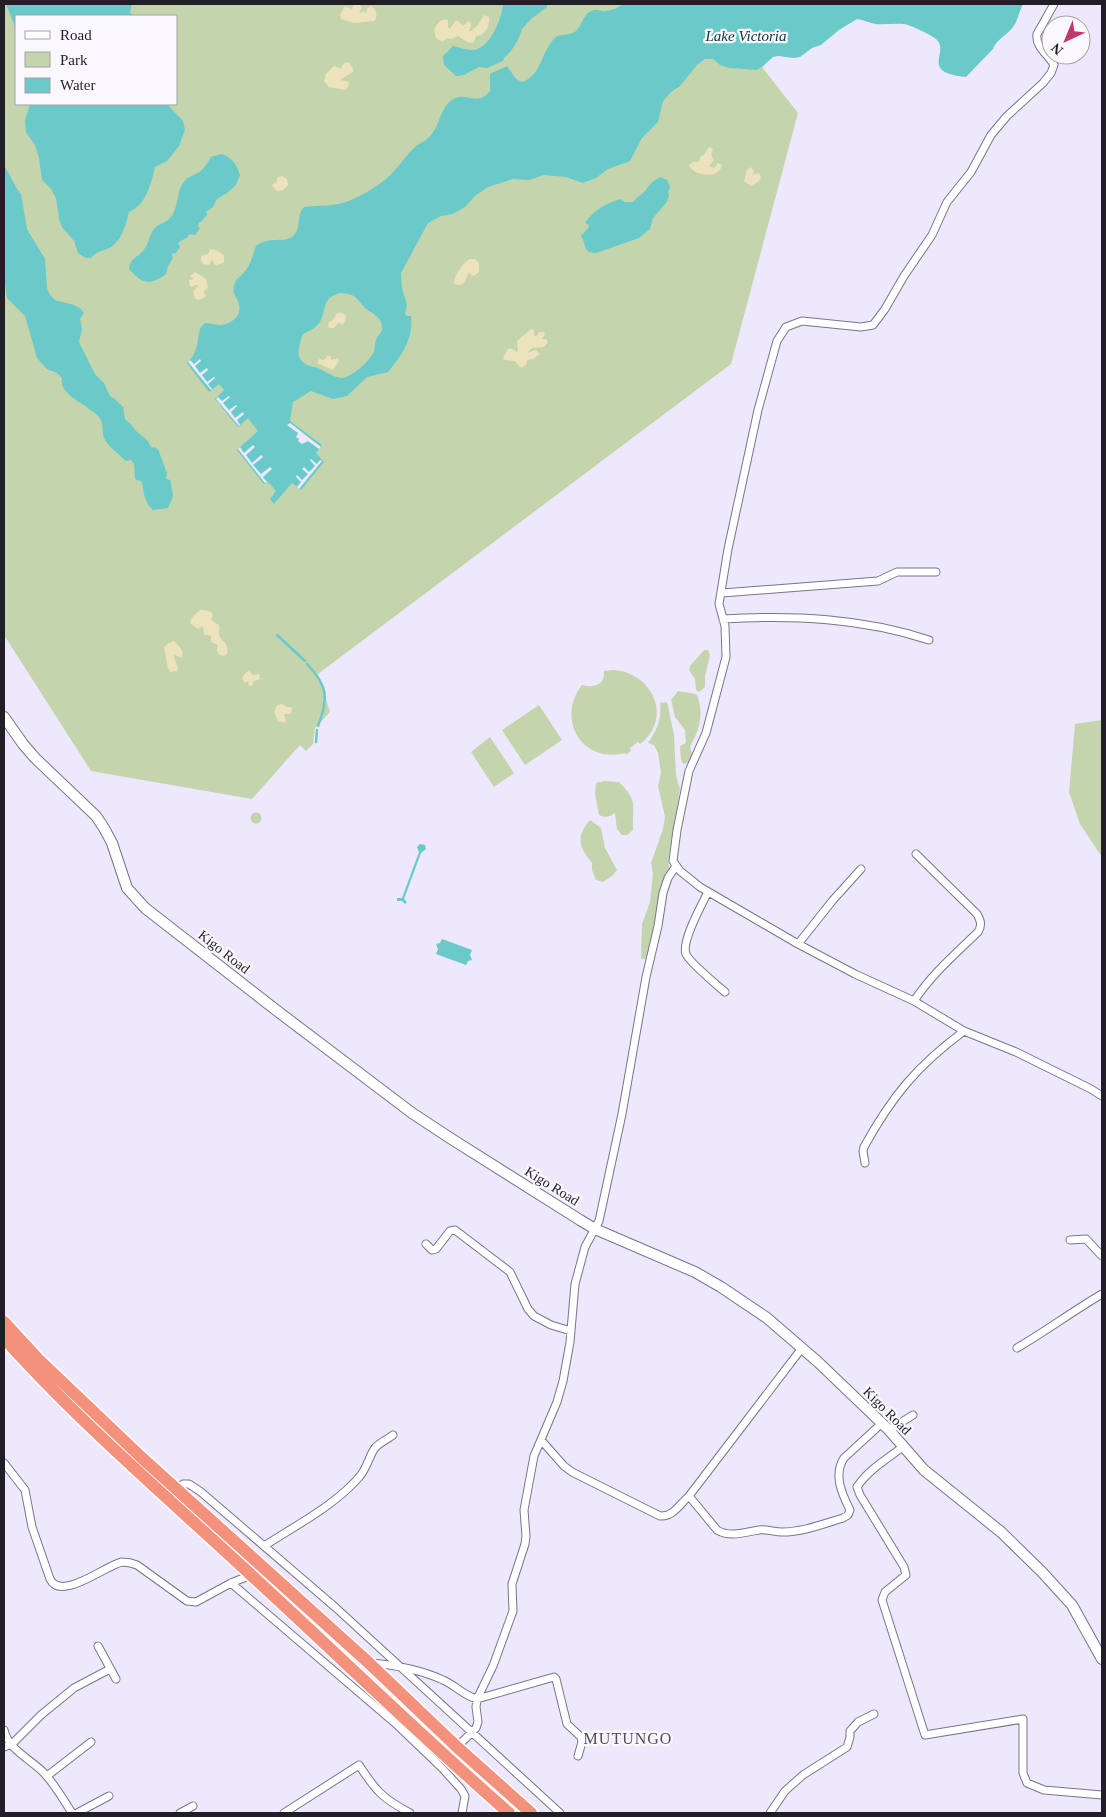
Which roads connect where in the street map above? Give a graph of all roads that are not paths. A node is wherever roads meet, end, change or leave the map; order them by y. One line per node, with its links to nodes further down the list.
1 (1054, 4): 3 (street)
2 (936, 572): 3 (street)
3 (722, 593): 4 (street)
4 (723, 619): 5 (street); 8 (street)
5 (929, 640)
6 (4, 718): 17 (street, Kigo Road)
7 (916, 854): 13 (street)
8 (676, 866): 10 (street); 17 (street)
9 (861, 869): 11 (street)
10 (708, 892): 11 (street); 12 (street)
11 (798, 944): 13 (street)
12 (725, 992)
13 (914, 1001): 14 (street)
14 (964, 1031): 15 (street); 16 (street)
15 (1102, 1096)
16 (865, 1162)
17 (595, 1228): 23 (street); 25 (street, Kigo Road)
18 (1070, 1240): 20 (street)
19 (426, 1244): 23 (street)
20 (1102, 1256)
21 (1102, 1294): 26 (street)
22 (4, 1322): 33 (highway)
23 (571, 1331): 30 (street)
24 (4, 1338): 36 (highway)
25 (802, 1348): 28 (street, Kigo Road); 34 (street)
26 (1017, 1348)
27 (913, 1415): 28 (street)
28 (885, 1427): 31 (street, Kigo Road); 34 (street)
29 (393, 1435): 35 (street)
30 (541, 1440): 34 (street); 44 (street)
31 (904, 1446): 39 (street, Kigo Road); 54 (street)
32 (4, 1463): 37 (street)
33 (177, 1490): 35 (street); 40 (highway)
34 (688, 1496)
35 (264, 1546): 41 (street)
36 (251, 1575): 37 (street); 63 (highway)
37 (232, 1583): 62 (street)
38 (98, 1646): 42 (street)
39 (1102, 1659)
40 (369, 1663): 41 (street); 51 (highway)
41 (398, 1665): 44 (street); 47 (street)
42 (110, 1669): 43 (street); 49 (street)
43 (116, 1680)
44 (477, 1700): 47 (street); 52 (street)
45 (874, 1714): 66 (street)
46 (4, 1730): 49 (street)
47 (472, 1733): 51 (street); 65 (street)
48 (91, 1742): 53 (street)
49 (12, 1744): 50 (street); 53 (street)
50 (4, 1747)
51 (457, 1747): 64 (highway)
52 (578, 1756)
53 (47, 1776): 57 (street)
54 (1102, 1795)
55 (109, 1796): 58 (street)
56 (193, 1806): 59 (street)
57 (72, 1813)
58 (77, 1813)
59 (180, 1813)
60 (284, 1813): 61 (street)
61 (410, 1813)
62 (462, 1813)
63 (509, 1813)
64 (531, 1813)
65 (560, 1813)
66 (770, 1813)

